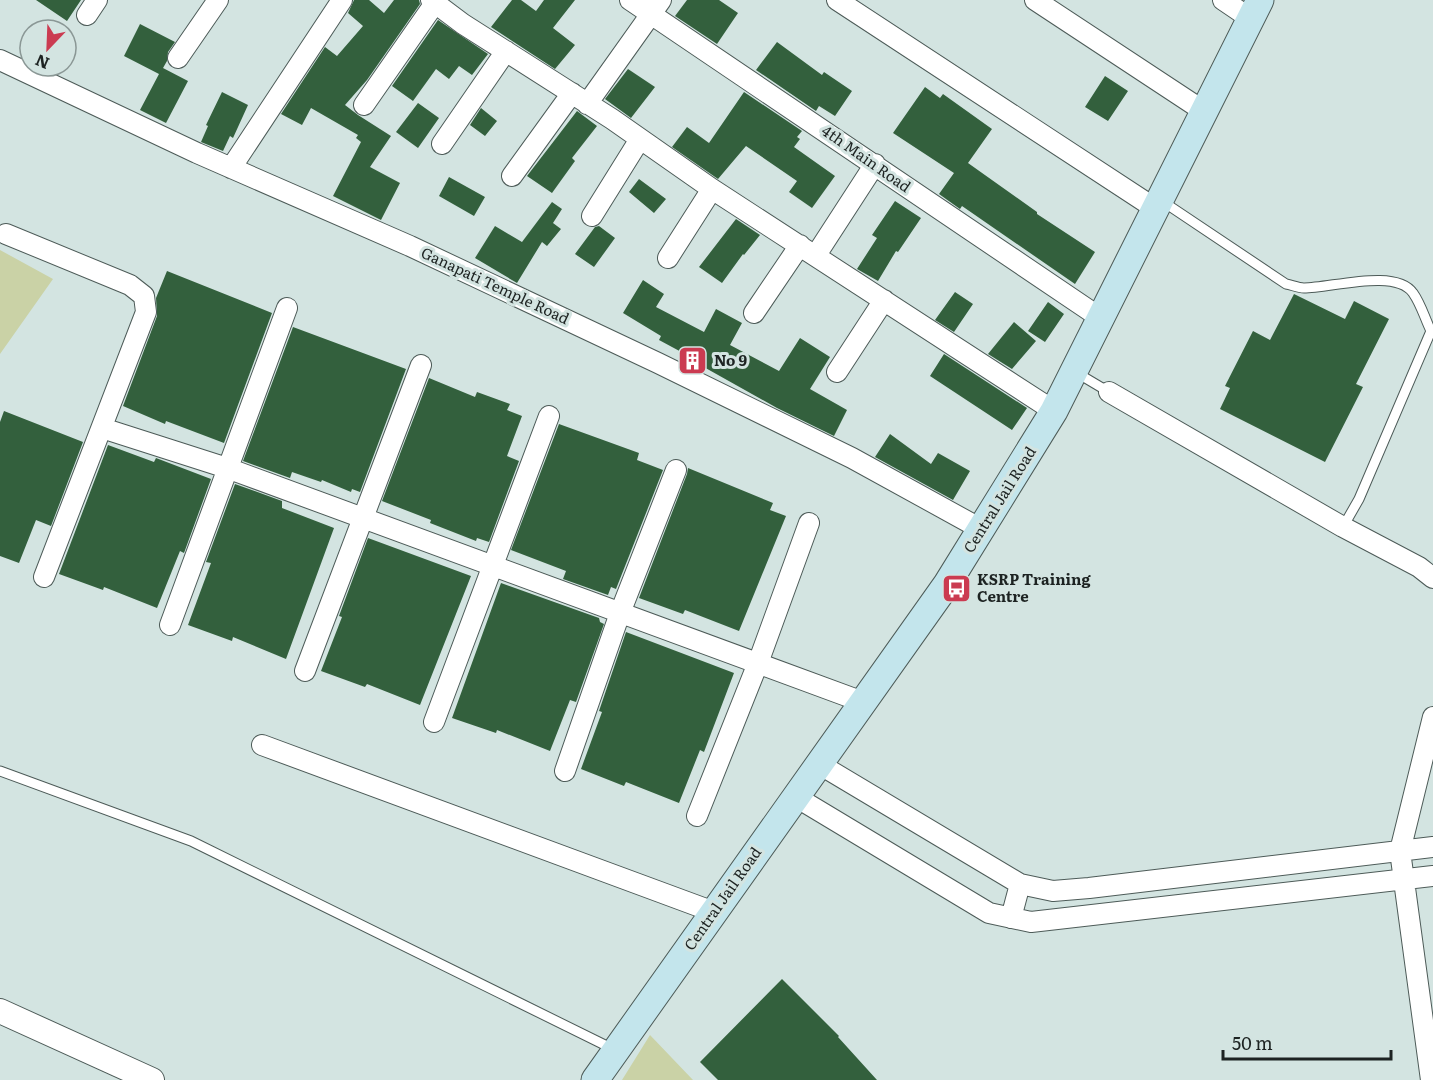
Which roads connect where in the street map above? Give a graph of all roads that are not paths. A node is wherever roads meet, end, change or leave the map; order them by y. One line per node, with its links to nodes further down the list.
1 (218, 0): 11 (street)
2 (342, 0): 19 (street)
3 (630, 0): 8 (street, 4th Main Road)
4 (837, 0): 22 (street)
5 (1035, 0): 15 (street)
6 (1223, 0): 9 (street)
7 (433, 2): 10 (street); 14 (street)
8 (656, 7): 13 (street); 18 (street, 4th Main Road)
9 (1256, 9): 15 (main road, Central Jail Road)
10 (506, 51): 13 (street); 17 (street)
11 (178, 58)
12 (0, 60): 19 (street, Ganapati Temple Road)
13 (579, 98): 16 (street); 20 (street)
14 (364, 105)
15 (1205, 112): 22 (main road, Central Jail Road)
16 (640, 139): 21 (street); 23 (street)
17 (442, 144)
18 (874, 164): 25 (street); 30 (street, 4th Main Road)
19 (231, 168): 43 (street, Ganapati Temple Road)
20 (512, 176)
21 (712, 189): 25 (street); 26 (street)
22 (1158, 205): 30 (main road, Central Jail Road); 42 (lane)
23 (592, 216)
24 (6, 234): 37 (street)
25 (808, 250): 27 (street); 29 (street)
26 (668, 258)
27 (884, 300): 32 (street); 35 (street)
28 (286, 308): 38 (street)
29 (754, 313)
30 (1102, 319): 33 (main road, Central Jail Road)
31 (421, 365): 40 (street)
32 (837, 372)
33 (1075, 372): 34 (lane); 35 (main road, Central Jail Road)
34 (1109, 392): 42 (street)
35 (1054, 411): 43 (main road, Central Jail Road)
36 (549, 416): 44 (street)
37 (102, 428): 38 (street); 45 (street)
38 (226, 468): 40 (street); 48 (street)
39 (676, 470): 47 (street)
40 (364, 519): 44 (street); 50 (street)
41 (809, 523): 49 (street)
42 (1343, 527): 46 (street)
43 (981, 529): 51 (main road, Central Jail Road)
44 (494, 566): 47 (street); 53 (street)
45 (44, 577)
46 (1433, 578)
47 (620, 613): 49 (street); 57 (street)
48 (170, 625)
49 (758, 663): 51 (street); 59 (street)
50 (304, 671)
51 (863, 702): 55 (main road, Central Jail Road)
52 (1433, 717): 61 (street)
53 (434, 722)
54 (262, 745): 65 (street)
55 (819, 764): 58 (main road, Central Jail Road); 64 (street)
56 (0, 771): 68 (lane)
57 (565, 771)
58 (796, 797): 65 (main road, Central Jail Road); 66 (street)
59 (697, 816)
60 (1433, 847): 61 (street)
61 (1400, 851): 63 (street); 64 (street)
62 (1433, 876): 63 (street)
63 (1405, 880): 66 (street); 69 (street)
64 (1020, 884): 66 (street)
65 (714, 912): 68 (main road, Central Jail Road)
66 (1011, 918)
67 (0, 1011): 70 (street)
68 (615, 1051): 71 (main road, Central Jail Road)
69 (1430, 1056): 72 (street)
70 (152, 1080)
71 (594, 1080)
72 (1431, 1080)

